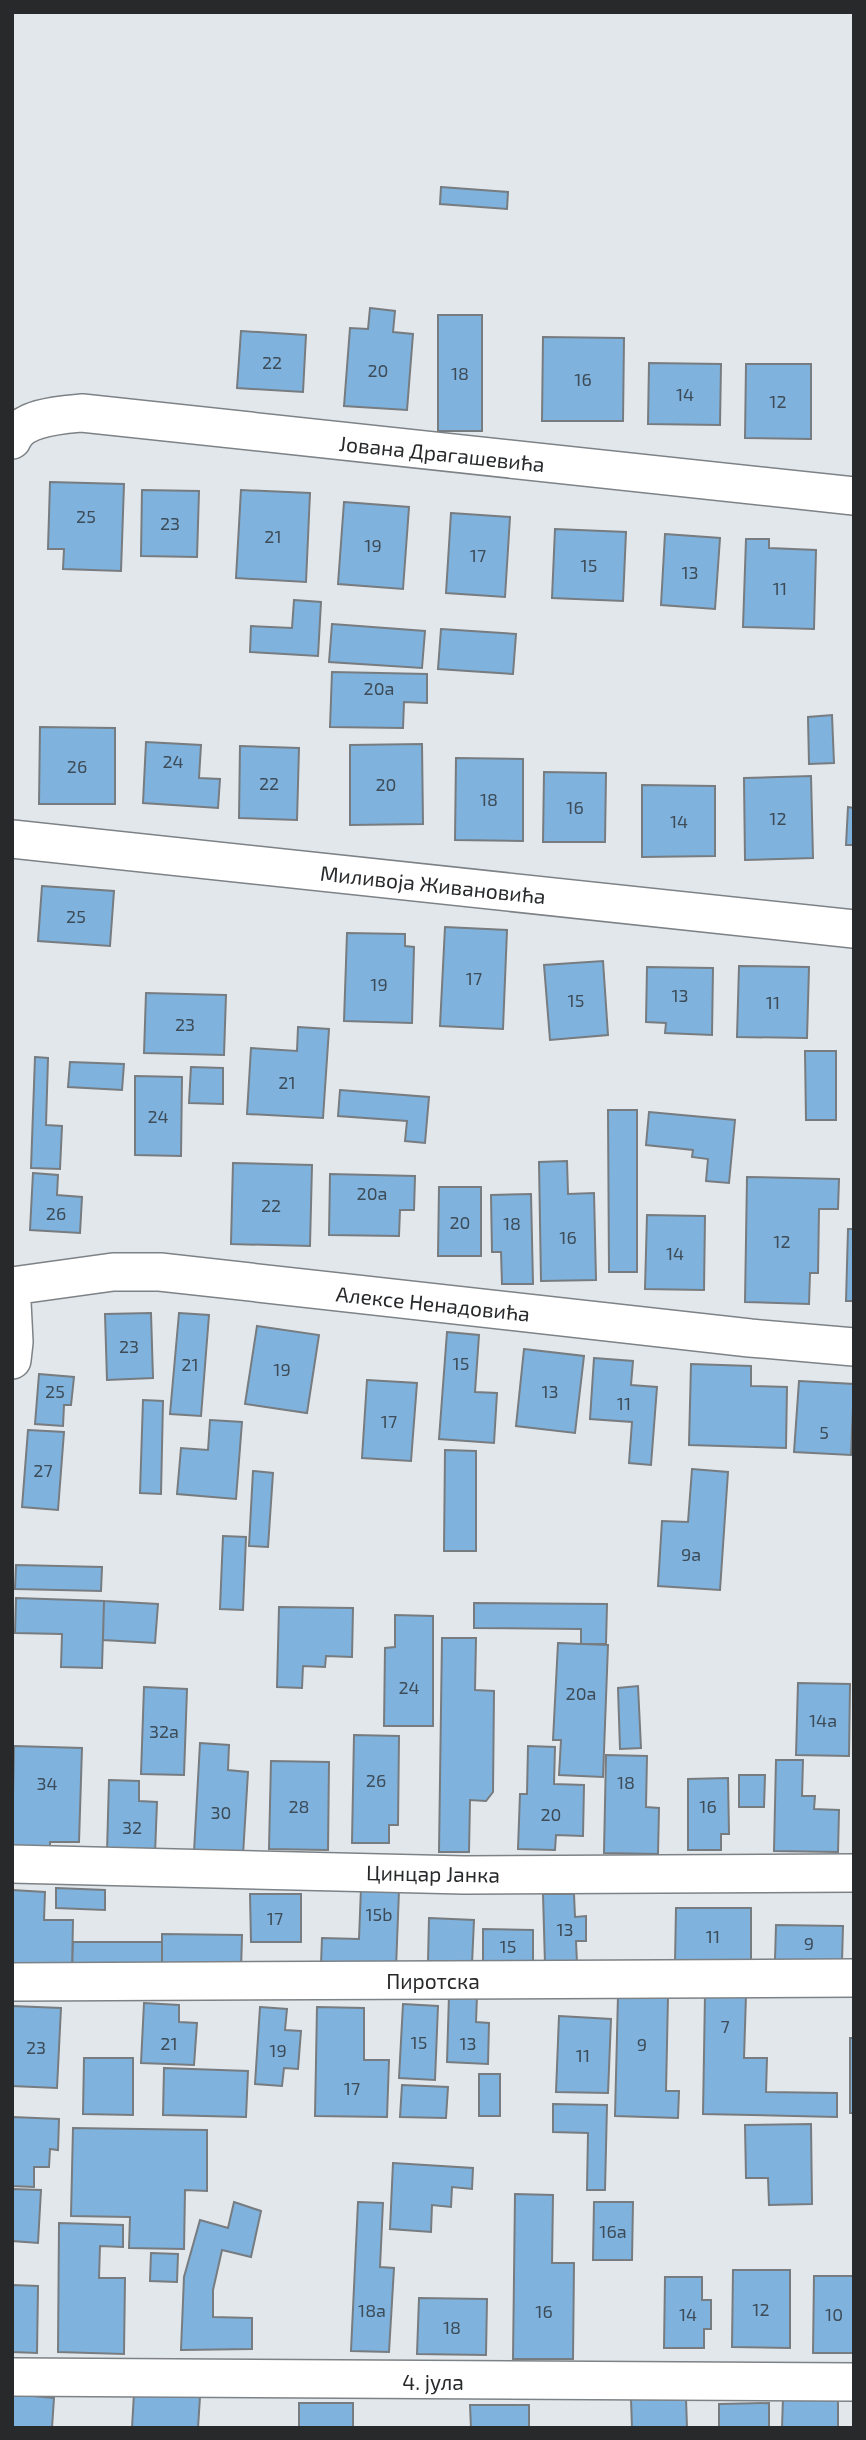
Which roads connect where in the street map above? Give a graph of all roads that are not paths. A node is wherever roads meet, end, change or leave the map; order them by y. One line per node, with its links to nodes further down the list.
1 (22, 432): 2 (street, Јована Драгашевића)
2 (854, 496)
3 (12, 839): 4 (street, Миливоја Живановића)
4 (854, 929)
5 (12, 1286): 7 (street, Алексе Ненадовића)
6 (12, 1302): 8 (street)
7 (854, 1347)
8 (12, 1360)
9 (12, 1864): 10 (street, Цинцар Јанка)
10 (854, 1873)
11 (854, 1978): 12 (street, Пиротска)
12 (12, 1982)
13 (12, 2377): 14 (street, 4. јула)
14 (854, 2382)

